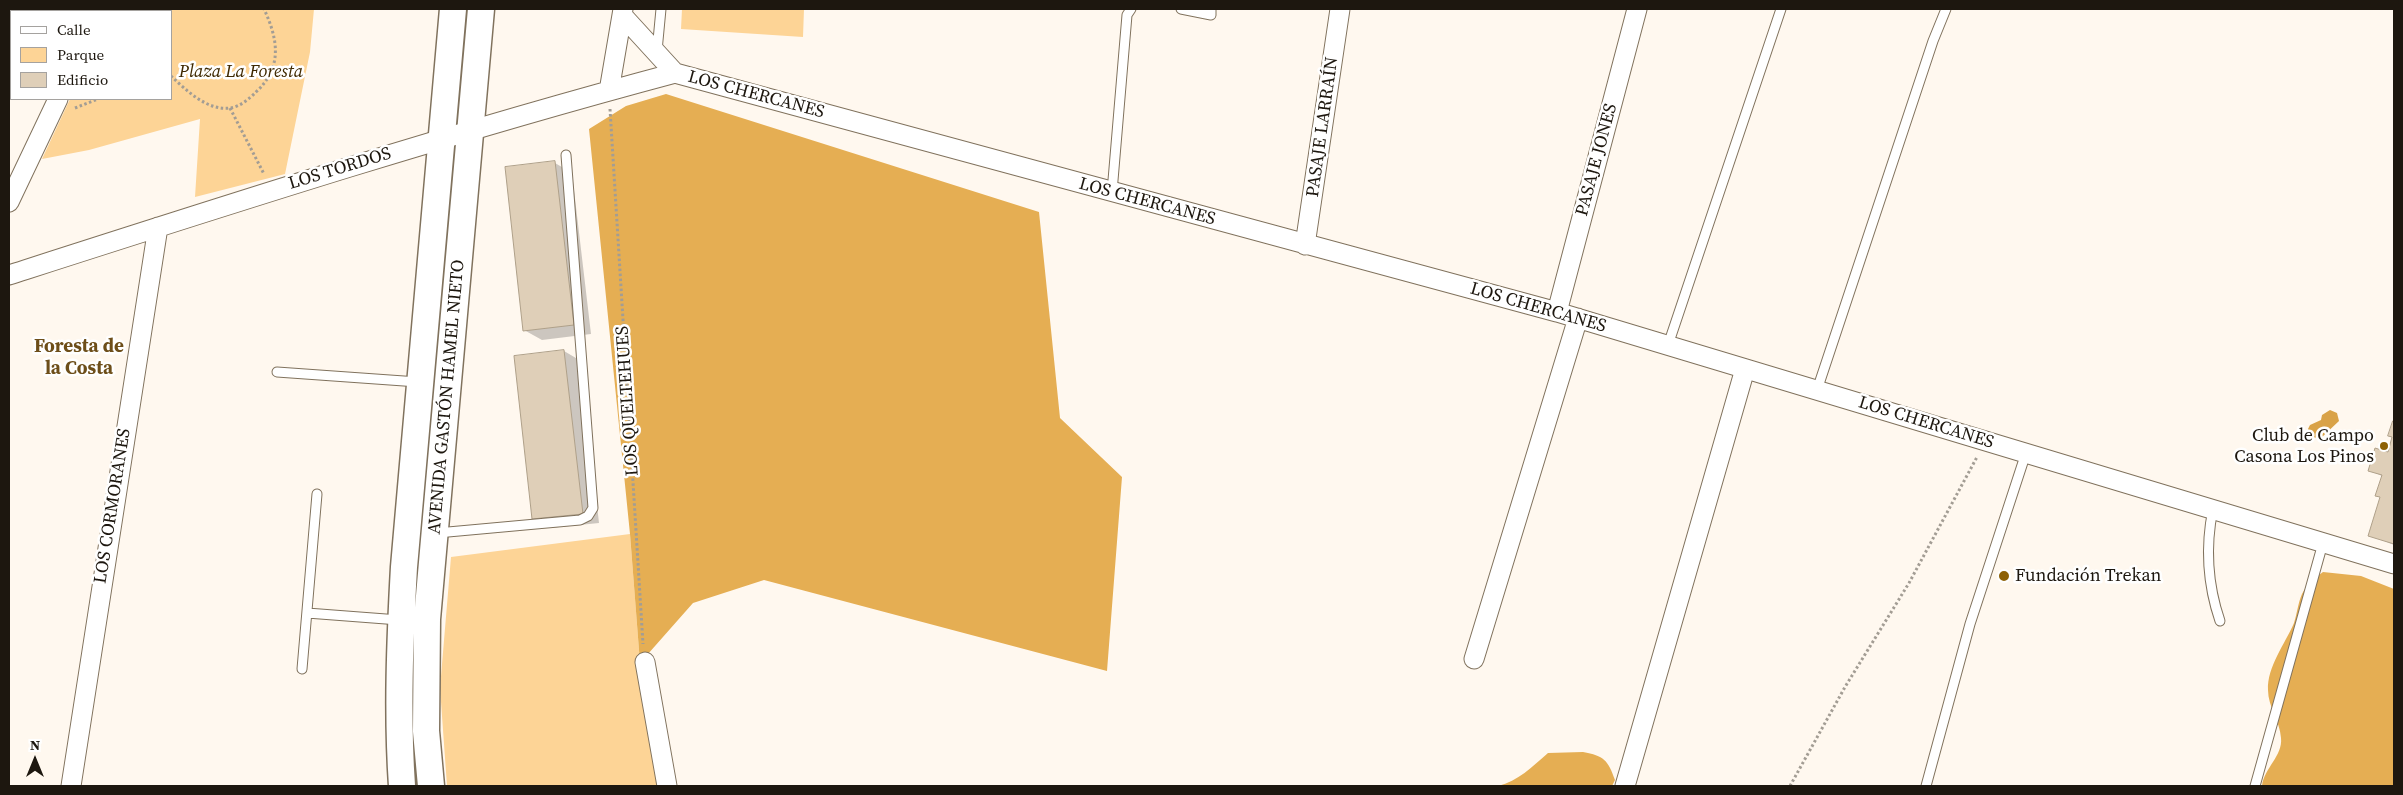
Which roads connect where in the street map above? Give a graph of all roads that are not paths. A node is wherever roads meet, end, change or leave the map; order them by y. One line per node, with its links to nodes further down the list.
1 (453, 9): 17 (main road, AVENIDA GASTÓN HAMEL NIETO)
2 (481, 9): 16 (main road, AVENIDA GASTÓN HAMEL NIETO)
3 (661, 9): 12 (lane)
4 (1131, 9): 19 (lane)
5 (1181, 9): 6 (lane)
6 (1211, 9)
7 (1340, 9): 22 (street, PASAJE LARRAÍN)
8 (1637, 9): 24 (street, PASAJE JONES)
9 (1781, 9): 26 (lane)
10 (1946, 9): 30 (lane)
11 (622, 12): 12 (street); 14 (street)
12 (656, 53): 13 (street)
13 (675, 73): 14 (street, LOS TORDOS); 19 (street, LOS CHERCANES)
14 (609, 91): 16 (street, LOS TORDOS)
15 (58, 100): 20 (street)
16 (472, 129): 17 (street, LOS TORDOS); 34 (main road, AVENIDA GASTÓN HAMEL NIETO)
17 (443, 137): 21 (street, LOS TORDOS); 29 (main road, AVENIDA GASTÓN HAMEL NIETO)
18 (566, 155): 34 (lane)
19 (1112, 192): 22 (street, LOS CHERCANES)
20 (9, 202)
21 (158, 227): 23 (street, LOS TORDOS); 43 (street, LOS CORMORANES)
22 (1305, 245): 24 (street, LOS CHERCANES)
23 (9, 275)
24 (1556, 312): 25 (street, LOS CHERCANES)
25 (1578, 318): 26 (street, LOS CHERCANES); 40 (street)
26 (1668, 345): 27 (street, LOS CHERCANES)
27 (1745, 369): 30 (street, LOS CHERCANES); 47 (street)
28 (277, 372): 29 (lane)
29 (421, 382): 38 (main road, AVENIDA GASTÓN HAMEL NIETO)
30 (1817, 390): 31 (street, LOS CHERCANES)
31 (2026, 454): 33 (street, LOS CHERCANES); 48 (lane)
32 (317, 494): 37 (lane)
33 (2212, 510): 35 (street, LOS CHERCANES); 39 (lane)
34 (434, 533): 45 (main road, AVENIDA GASTÓN HAMEL NIETO)
35 (2323, 543): 36 (street, LOS CHERCANES); 49 (lane)
36 (2394, 564)
37 (307, 613): 38 (lane); 42 (lane)
38 (401, 621): 44 (main road, AVENIDA GASTÓN HAMEL NIETO)
39 (2220, 621)
40 (1474, 659)
41 (645, 662): 46 (street)
42 (302, 669)
43 (71, 786)
44 (402, 786)
45 (431, 786)
46 (666, 786)
47 (1625, 786)
48 (1926, 786)
49 (2255, 786)

